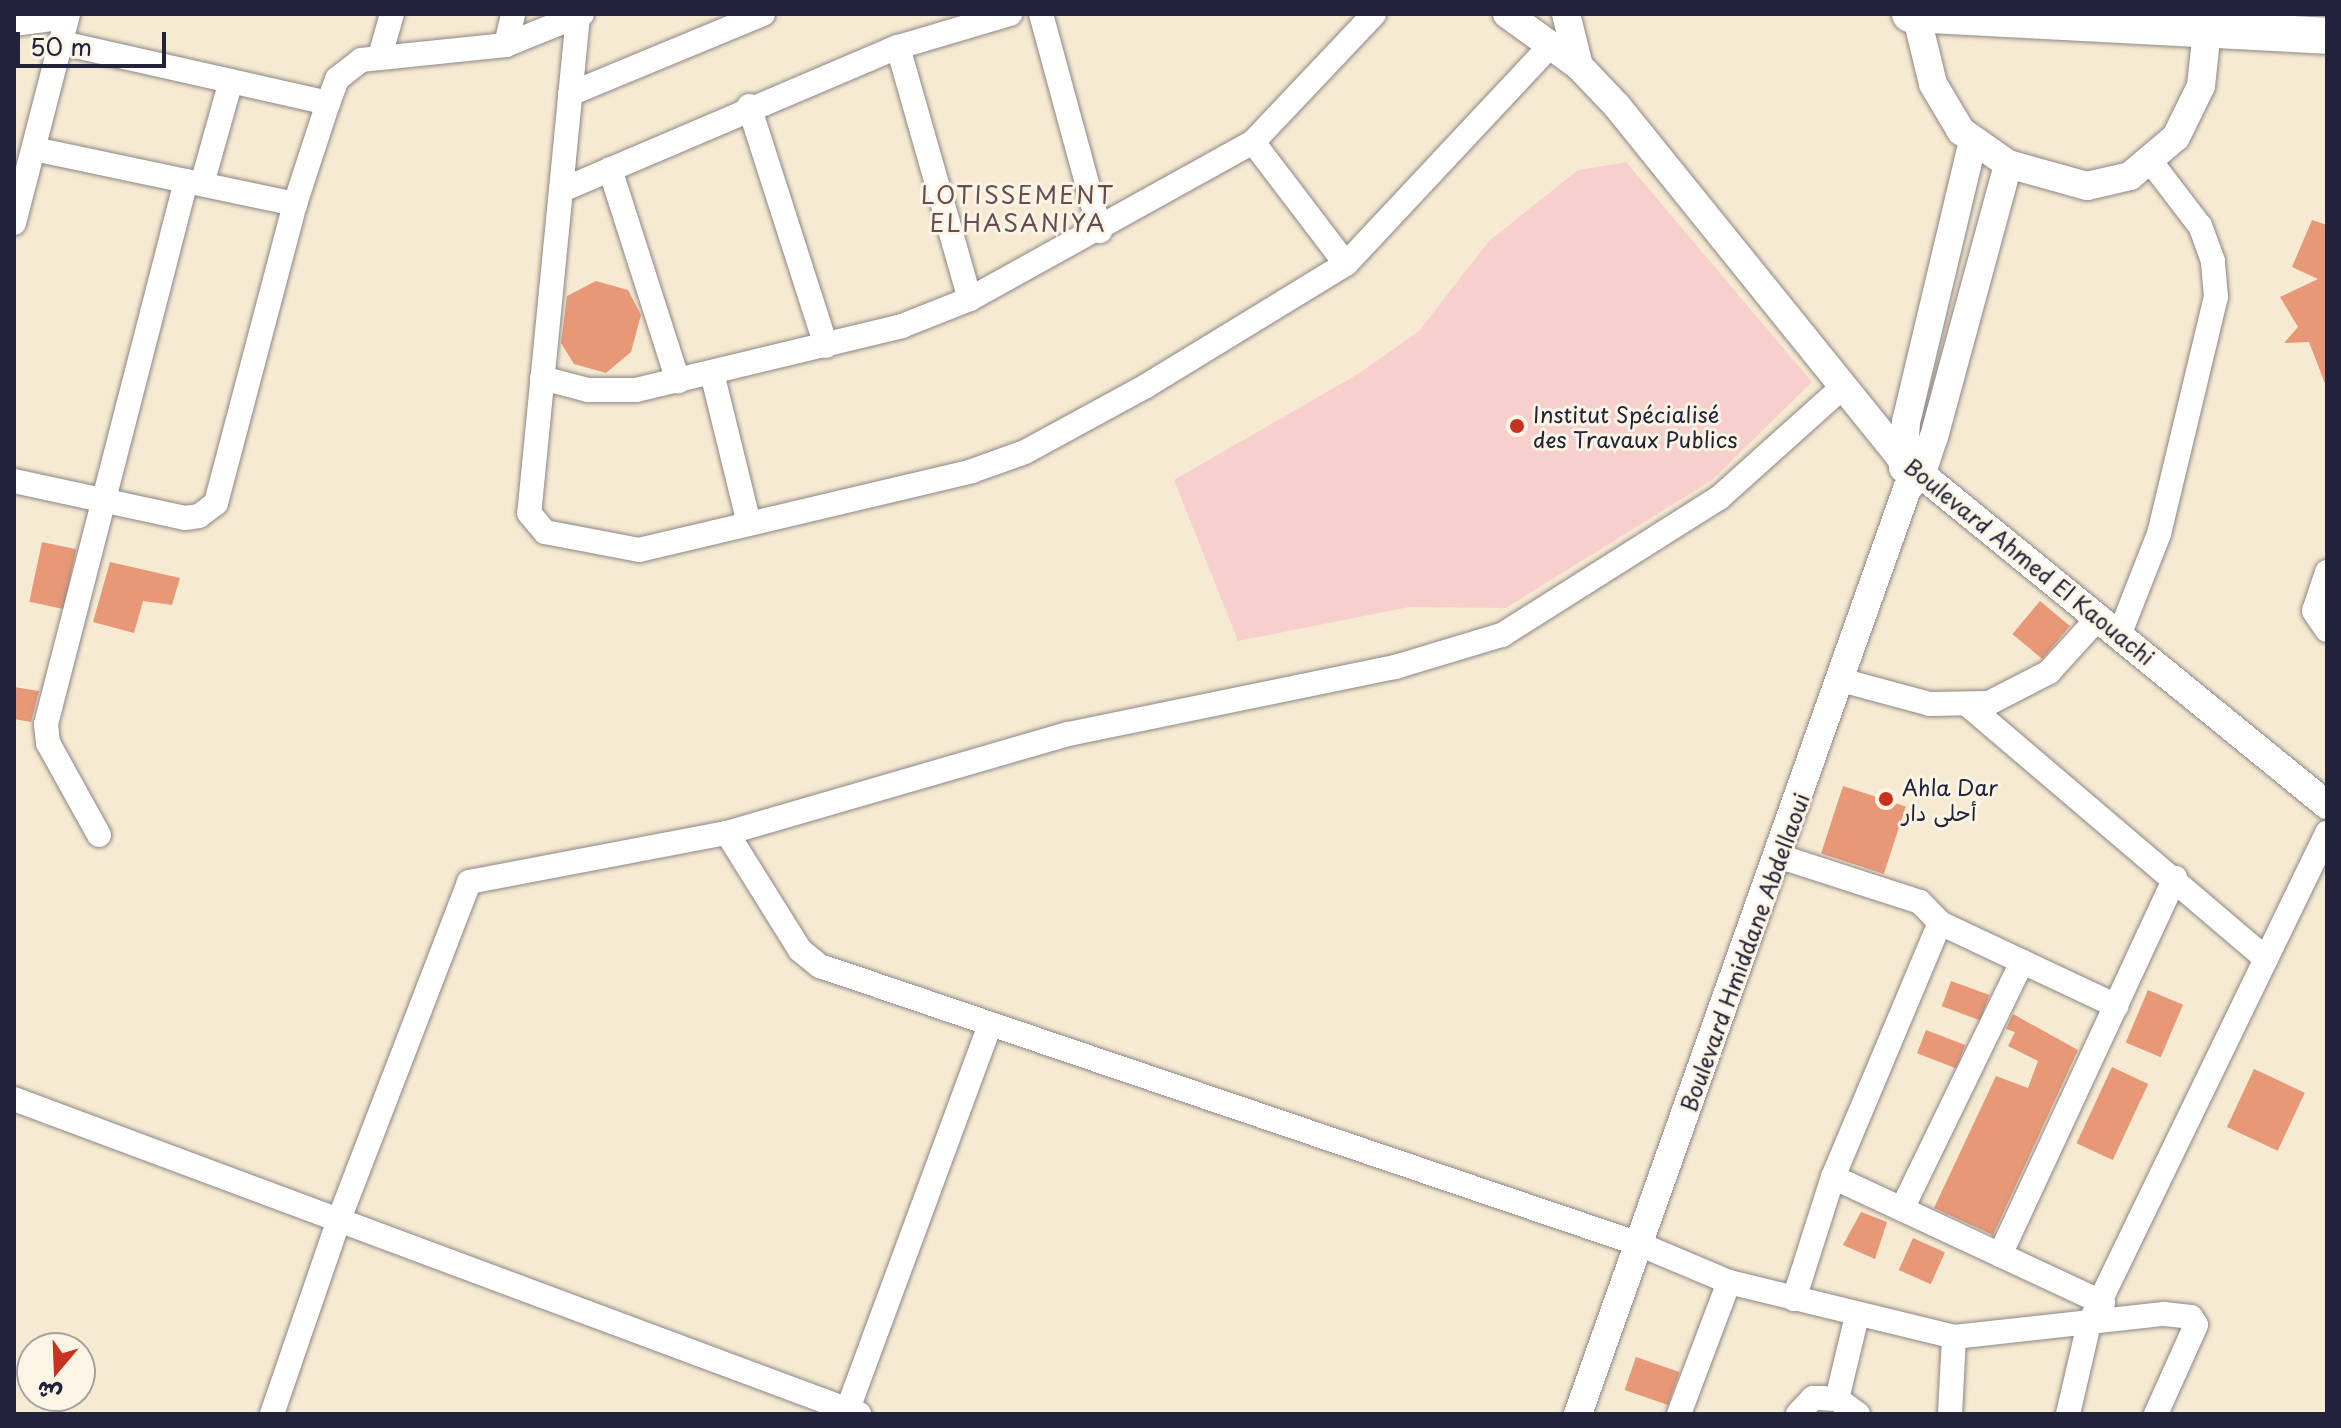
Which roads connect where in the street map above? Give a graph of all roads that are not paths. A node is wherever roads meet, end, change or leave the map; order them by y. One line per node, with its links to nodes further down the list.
1 (392, 14): 20 (street)
2 (513, 14): 17 (street)
3 (763, 14): 23 (street)
4 (1010, 14): 18 (street)
5 (1041, 14): 36 (street)
6 (1374, 14): 28 (street)
7 (1507, 14): 19 (street, Boulevard Ahmed El Kaouachi)
8 (1566, 14): 21 (street, Boulevard Ahmed El Kaouachi)
9 (1914, 14): 12 (main road); 27 (street)
10 (580, 15): 17 (street); 23 (street)
11 (68, 16): 13 (street); 16 (street)
12 (2157, 21): 14 (main road)
13 (14, 24)
14 (2207, 31): 15 (main road); 29 (street)
15 (2327, 36)
16 (62, 43): 22 (street); 26 (street)
17 (506, 45): 20 (street)
18 (898, 47): 25 (street); 38 (street)
19 (1549, 47): 21 (street, Boulevard Ahmed El Kaouachi); 37 (street)
20 (380, 56): 24 (street)
21 (1579, 66): 43 (street, Boulevard Ahmed El Kaouachi)
22 (231, 81): 24 (street); 32 (street)
23 (570, 94): 33 (street)
24 (328, 103): 34 (street)
25 (749, 106): 31 (street); 39 (street)
26 (29, 138): 32 (street); 35 (street)
27 (1973, 141): 30 (street); 44 (street, Boulevard Hmiddane Abdellaoui)
28 (1253, 142): 36 (street); 37 (street)
29 (2151, 162): 30 (street); 49 (street)
30 (2008, 164): 44 (street, Boulevard Hmiddane Abdellaoui)
31 (610, 169): 33 (street); 42 (street)
32 (194, 183): 34 (street); 46 (street)
33 (562, 190): 41 (street)
34 (295, 204): 46 (street)
35 (14, 223)
36 (1100, 231): 38 (street)
37 (1346, 264): 47 (street)
38 (970, 299): 39 (street)
39 (826, 346): 40 (street)
40 (712, 373): 42 (street); 47 (street)
41 (542, 378): 42 (street); 47 (street)
42 (678, 381)
43 (1844, 386): 44 (street, Boulevard Ahmed El Kaouachi); 54 (street)
44 (1910, 473): 49 (street, Boulevard Ahmed El Kaouachi); 51 (street, Boulevard Hmiddane Abdellaoui)
45 (14, 481): 46 (street)
46 (102, 500): 56 (street)
47 (749, 524)
48 (2327, 572): 50 (street)
49 (2109, 625): 52 (street); 53 (street, Boulevard Ahmed El Kaouachi)
50 (2327, 630)
51 (1841, 680): 52 (street); 57 (street, Boulevard Hmiddane Abdellaoui)
52 (1969, 706): 58 (street)
53 (2327, 805)
54 (727, 833): 63 (street); 67 (street)
55 (2327, 833): 60 (street)
56 (99, 835)
57 (1778, 856): 59 (street); 68 (street, Boulevard Hmiddane Abdellaoui)
58 (2175, 878): 60 (street); 62 (street)
59 (1940, 923): 61 (street); 65 (street)
60 (2266, 959): 72 (street)
61 (2022, 962): 62 (street); 66 (street)
62 (2116, 1006): 69 (street)
63 (990, 1024): 68 (street); 77 (street)
64 (14, 1099): 67 (street)
65 (1833, 1177): 66 (street); 71 (street)
66 (1902, 1209): 69 (street)
67 (338, 1222): 77 (street); 78 (street)
68 (1639, 1244): 70 (street); 79 (street, Boulevard Hmiddane Abdellaoui)
69 (2000, 1255): 72 (street)
70 (1729, 1282): 71 (street); 80 (street)
71 (1794, 1299): 73 (street)
72 (2103, 1303): 74 (street)
73 (1857, 1316): 75 (street); 76 (street)
74 (2089, 1324): 75 (street); 84 (street); 85 (street)
75 (1954, 1337): 83 (street)
76 (1837, 1399): 81 (street); 82 (street)
77 (850, 1413)
78 (272, 1414)
79 (1578, 1414)
80 (1679, 1414)
81 (1798, 1414)
82 (1858, 1414)
83 (1950, 1414)
84 (2068, 1414)
85 (2156, 1414)

